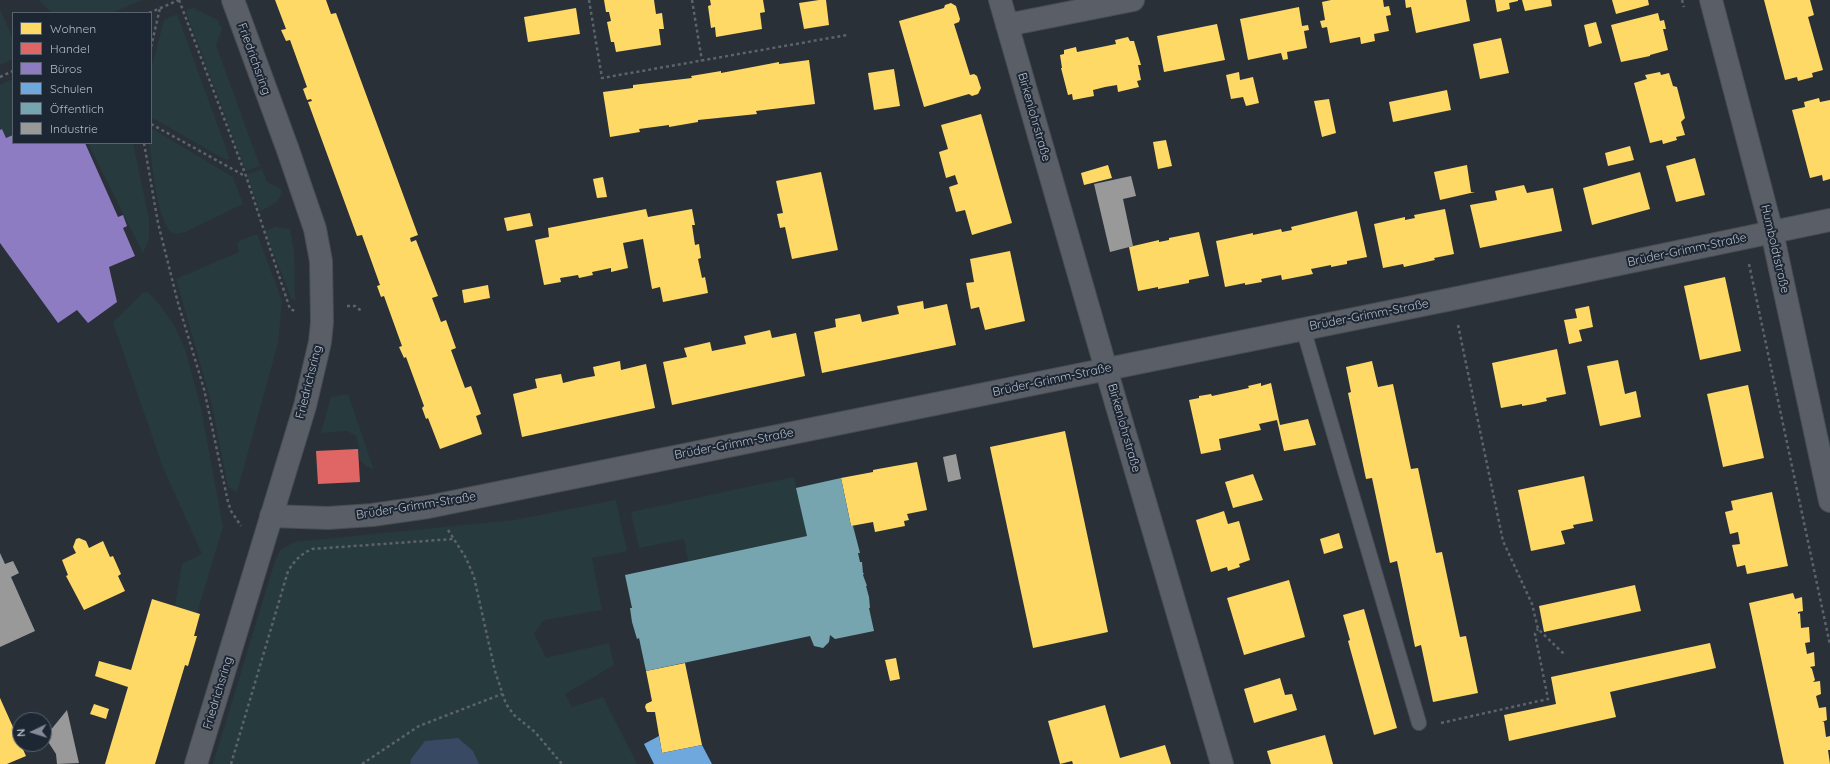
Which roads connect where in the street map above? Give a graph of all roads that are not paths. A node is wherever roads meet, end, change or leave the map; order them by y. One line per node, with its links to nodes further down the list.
1 (233, 0): 11 (street, Friedrichsring)
2 (1000, 0): 5 (street, Birkenlohrstraße)
3 (1133, 0): 5 (street)
4 (1711, 0): 7 (street, Humboldtstraße)
5 (1007, 25): 9 (street, Birkenlohrstraße)
6 (1830, 220): 7 (street, Brüder-Grimm-Straße)
7 (1772, 232): 8 (street, Brüder-Grimm-Straße); 10 (street, Humboldtstraße)
8 (1303, 328): 9 (street, Brüder-Grimm-Straße); 12 (lane)
9 (1106, 369): 11 (street, Brüder-Grimm-Straße); 14 (street, Birkenlohrstraße)
10 (1830, 501)
11 (271, 516): 13 (street, Friedrichsring)
12 (1419, 723)
13 (196, 764)
14 (1222, 764)

